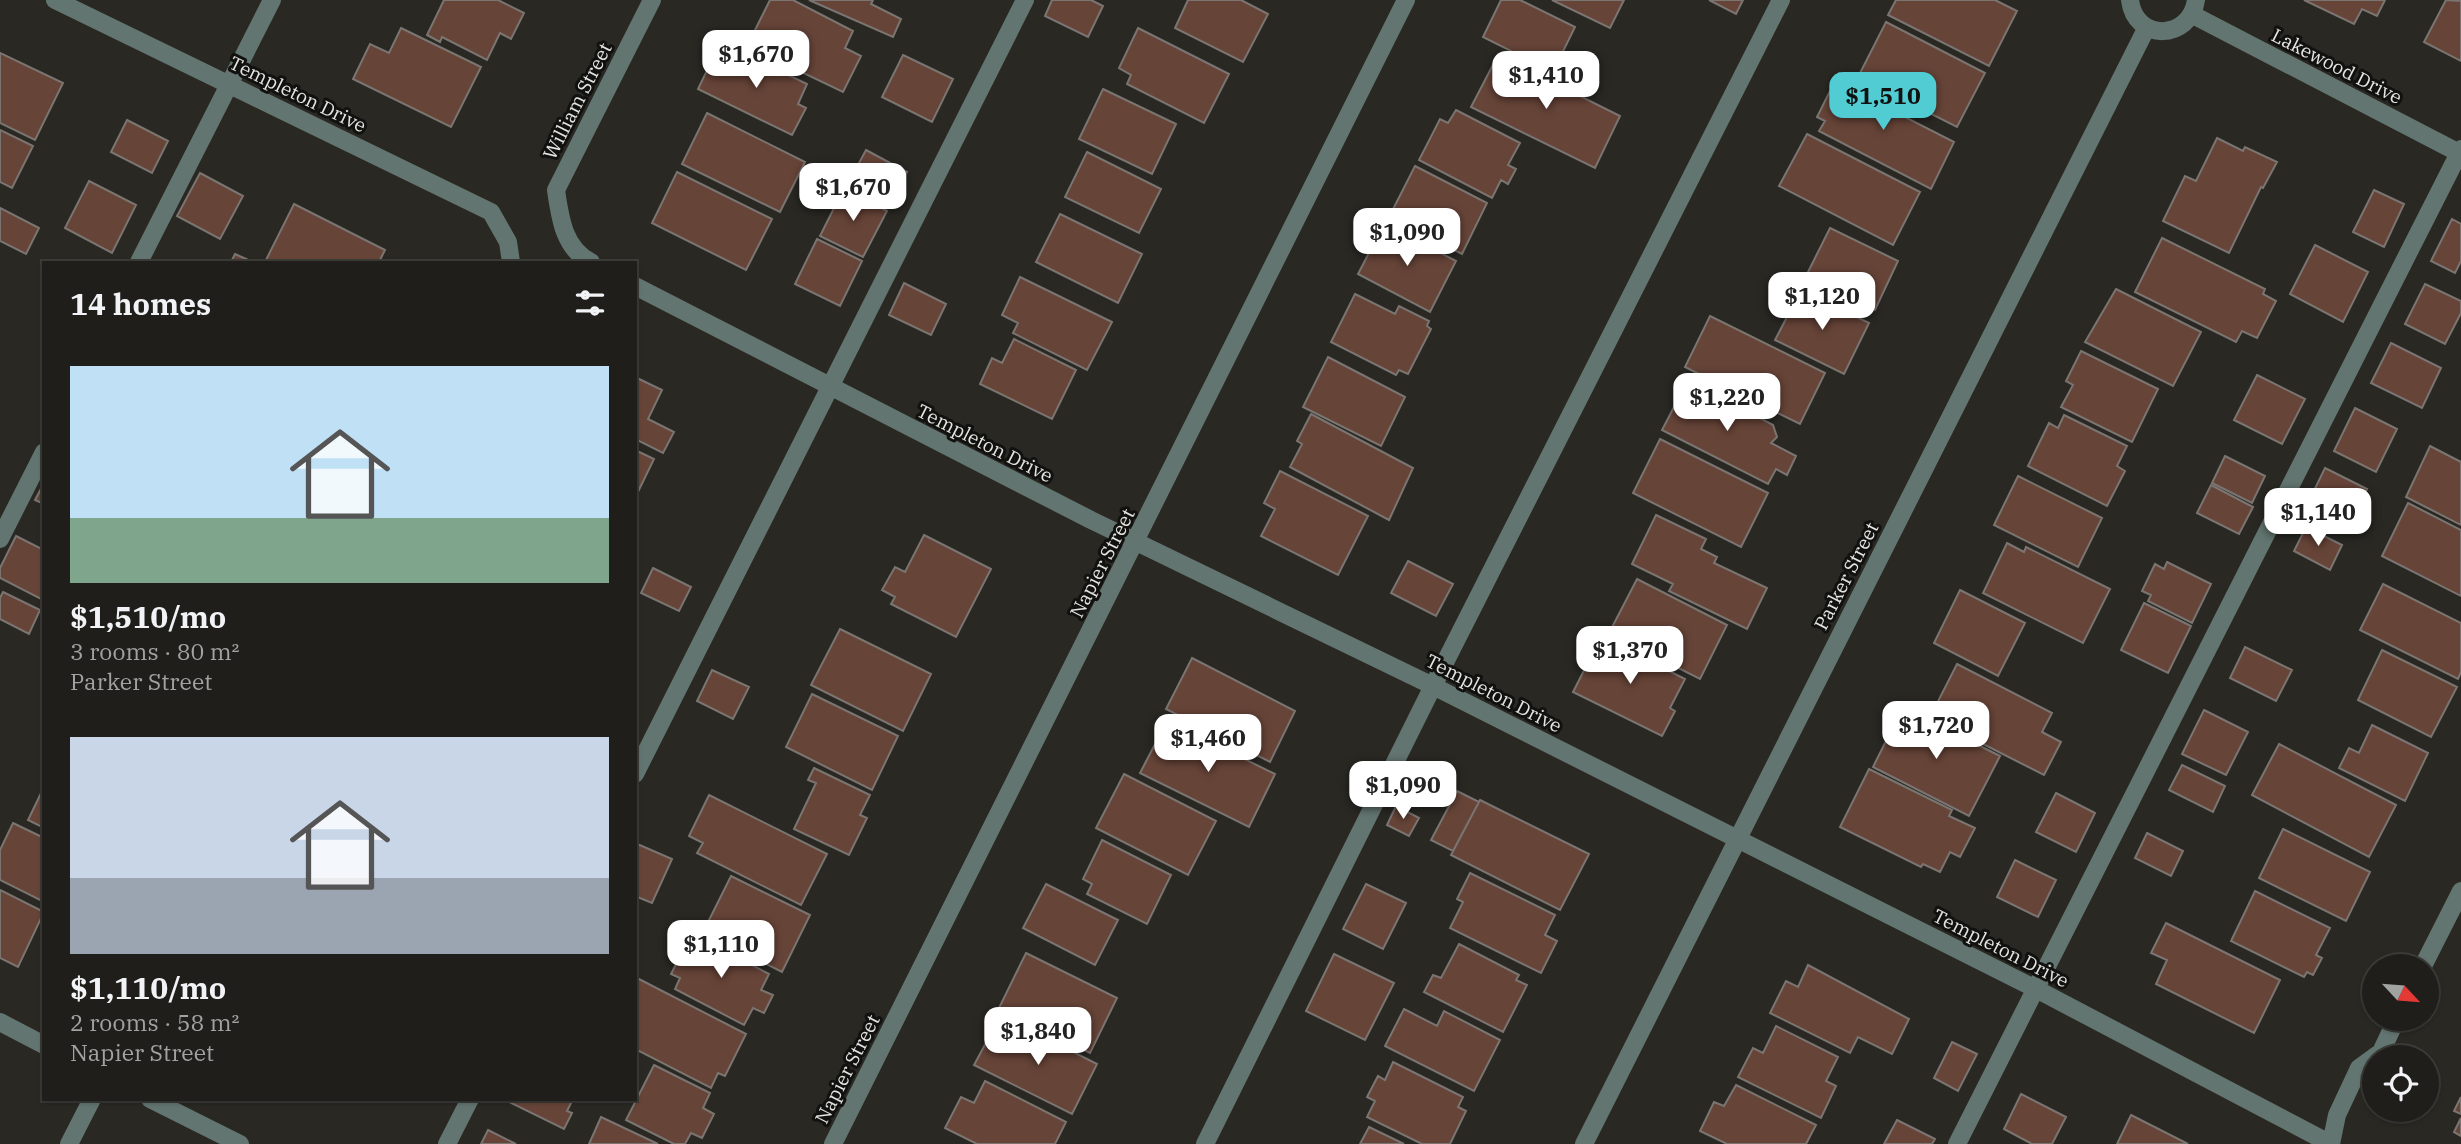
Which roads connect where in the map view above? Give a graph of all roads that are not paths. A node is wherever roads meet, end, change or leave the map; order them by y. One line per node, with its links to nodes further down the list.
1 (55, 0): 10 (street, Templeton Drive)
2 (272, 0): 10 (street)
3 (652, 0): 14 (street, William Street)
4 (1025, 0): 16 (street)
5 (1406, 0): 19 (street, Napier Street)
6 (1781, 0): 20 (street)
7 (2130, 0): 9 (street)
8 (2195, 8): 9 (street); 11 (street, Lakewood Drive)
9 (2146, 29): 22 (street, Parker Street)
10 (230, 84): 12 (street); 13 (street, Templeton Drive)
11 (2460, 152): 25 (street)
12 (140, 261)
13 (511, 261)
14 (589, 261)
15 (637, 287): 16 (street, Templeton Drive)
16 (832, 388): 19 (street, Templeton Drive); 21 (street)
17 (42, 456): 18 (street)
18 (0, 539)
19 (1136, 541): 20 (street, Templeton Drive); 35 (street, Napier Street)
20 (1433, 686): 22 (street, Templeton Drive); 36 (street)
21 (637, 770)
22 (1736, 839): 25 (street, Templeton Drive); 37 (street, Parker Street)
23 (2461, 891): 24 (street)
24 (2429, 954)
25 (2036, 989): 38 (street); 39 (street, Templeton Drive)
26 (0, 1022): 28 (street)
27 (2391, 1031): 39 (street)
28 (42, 1044)
29 (91, 1101): 32 (street)
30 (154, 1101): 33 (street)
31 (469, 1101): 34 (street)
32 (69, 1144)
33 (240, 1144)
34 (447, 1144)
35 (832, 1144)
36 (1205, 1144)
37 (1584, 1144)
38 (1957, 1144)
39 (2331, 1144)

